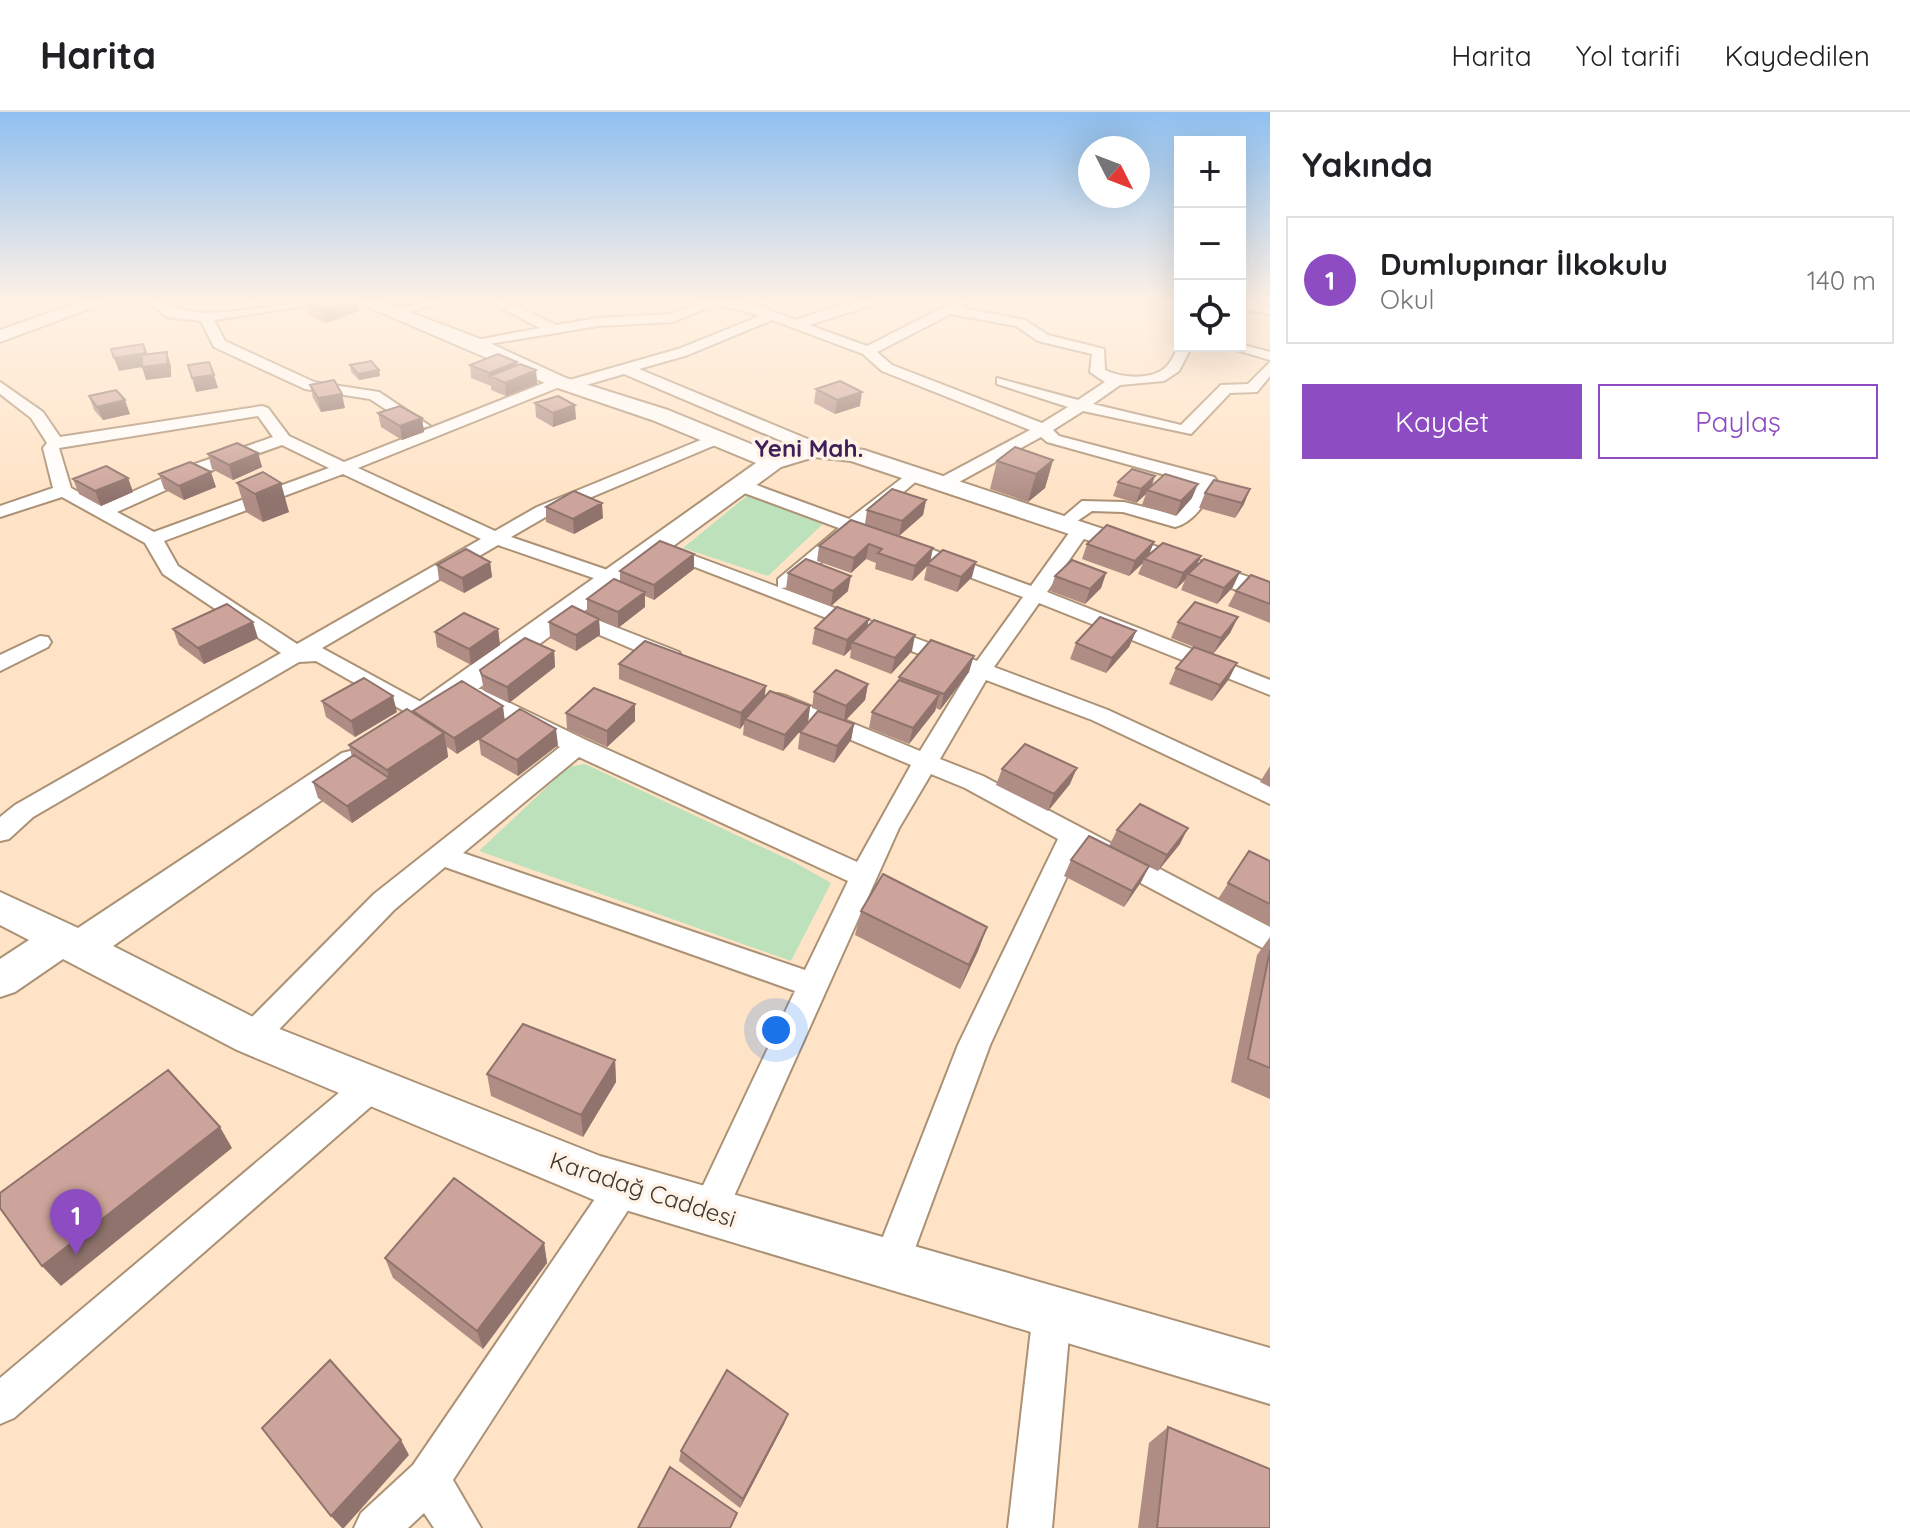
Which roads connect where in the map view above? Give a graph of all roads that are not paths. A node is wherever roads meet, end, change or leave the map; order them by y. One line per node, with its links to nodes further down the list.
1 (267, 366): 15 (street)
2 (525, 366): 11 (street)
3 (636, 366): 8 (street)
4 (885, 366): 14 (street)
5 (1098, 366): 10 (street)
6 (1175, 366): 10 (street)
7 (1269, 366): 13 (street)
8 (626, 369): 11 (street); 19 (street)
9 (1002, 381): 13 (street)
10 (1116, 381): 13 (street)
11 (564, 384): 15 (street); 17 (street)
12 (0, 387): 18 (street)
13 (1078, 405): 14 (street)
14 (1040, 428): 22 (street); 28 (street)
15 (435, 434): 21 (street)
16 (283, 439): 18 (street); 21 (street); 26 (street)
17 (714, 440): 20 (street); 29 (street)
18 (55, 443): 24 (street)
19 (816, 449): 20 (street); 22 (street)
20 (773, 462): 23 (street)
21 (343, 468): 29 (street); 30 (street)
22 (928, 479): 27 (street); 28 (street)
23 (742, 486): 27 (street); 31 (street)
24 (63, 491): 25 (street); 26 (street)
25 (0, 512)
26 (102, 512): 30 (street)
27 (853, 524): 33 (street); 35 (street)
28 (1073, 527): 34 (street); 35 (street)
29 (495, 538): 32 (street); 38 (street)
30 (153, 539): 38 (street)
31 (657, 549): 32 (street); 33 (street)
32 (615, 579): 36 (street)
33 (776, 591): 41 (street)
34 (1270, 593)
35 (1035, 594): 41 (street); 43 (street)
36 (566, 613): 40 (street); 42 (street)
37 (40, 642): 39 (street)
38 (299, 655): 45 (street); 51 (street)
39 (0, 664)
40 (700, 669)
41 (982, 669): 49 (street); 50 (street)
42 (459, 687): 45 (street); 47 (street)
43 (1270, 688)
44 (756, 692): 49 (street)
45 (424, 713): 46 (street)
46 (398, 731)
47 (577, 746): 53 (street); 54 (street)
48 (373, 748): 57 (street)
49 (925, 760): 52 (street); 54 (street)
50 (1270, 795)
51 (0, 832)
52 (1072, 837): 56 (street); 64 (street)
53 (442, 856): 59 (street); 60 (street)
54 (865, 877): 59 (street)
55 (0, 907): 57 (street, Karadağ Caddesi)
56 (1270, 941)
57 (70, 944): 58 (street); 60 (street, Karadağ Caddesi)
58 (0, 980)
59 (813, 985): 63 (street)
60 (252, 1037): 61 (street, Karadağ Caddesi)
61 (371, 1086): 62 (street, Karadağ Caddesi); 67 (street)
62 (624, 1186): 63 (street, Karadağ Caddesi); 68 (street)
63 (709, 1211): 64 (street, Karadağ Caddesi)
64 (891, 1265): 65 (street, Karadağ Caddesi)
65 (1052, 1312): 66 (street, Karadağ Caddesi); 71 (street)
66 (1270, 1376)
67 (0, 1404)
68 (428, 1480): 69 (street); 70 (street)
69 (376, 1528)
70 (459, 1528)
71 (1030, 1528)

